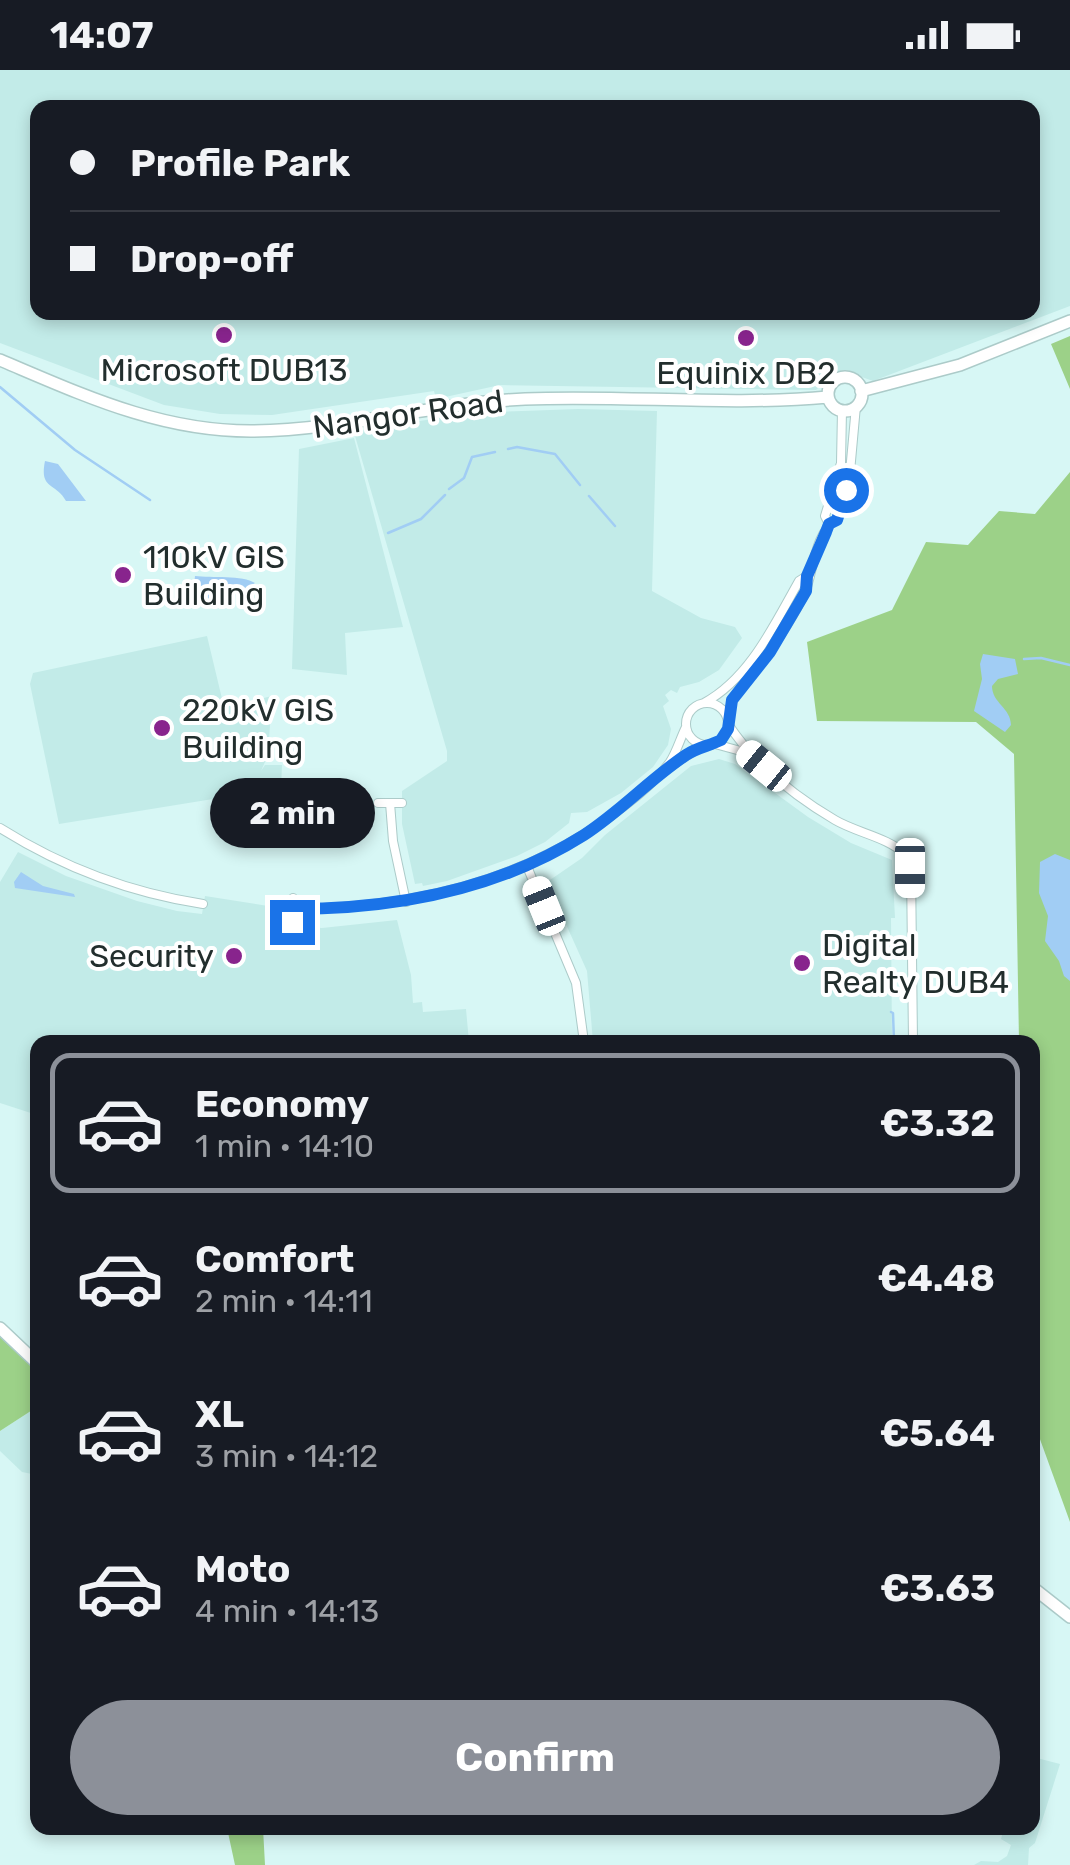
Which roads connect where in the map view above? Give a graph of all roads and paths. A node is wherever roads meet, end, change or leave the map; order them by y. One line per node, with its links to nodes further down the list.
1 (1070, 321): 3 (main road, Nangor Road)
2 (0, 360): 4 (main road, Nangor Road)
3 (861, 392): 4 (main road, Nangor Road); 5 (main road)
4 (828, 397): 6 (main road)
5 (856, 406): 6 (main road); 7 (street)
6 (842, 410): 7 (street)
7 (829, 524): 8 (street)
8 (807, 576): 9 (street); 10 (street)
9 (704, 703): 10 (street); 11 (street)
10 (728, 722): 12 (street); 14 (street)
11 (686, 727): 13 (street); 15 (street)
12 (715, 744): 13 (street); 14 (street)
13 (703, 745): 15 (street)
14 (748, 754): 27 (street)
15 (662, 773): 20 (street)
16 (378, 803): 17 (street)
17 (390, 803): 18 (street); 22 (street)
18 (402, 803)
19 (0, 828): 23 (street)
20 (526, 864): 22 (street); 26 (street)
21 (292, 898): 24 (street)
22 (406, 902): 24 (street)
23 (203, 904)
24 (292, 909): 25 (street)
25 (292, 922)
26 (583, 1035)
27 (912, 1035)
28 (0, 1328): 29 (main road)
29 (30, 1356)
30 (1040, 1593): 31 (main road)
31 (1070, 1617)

